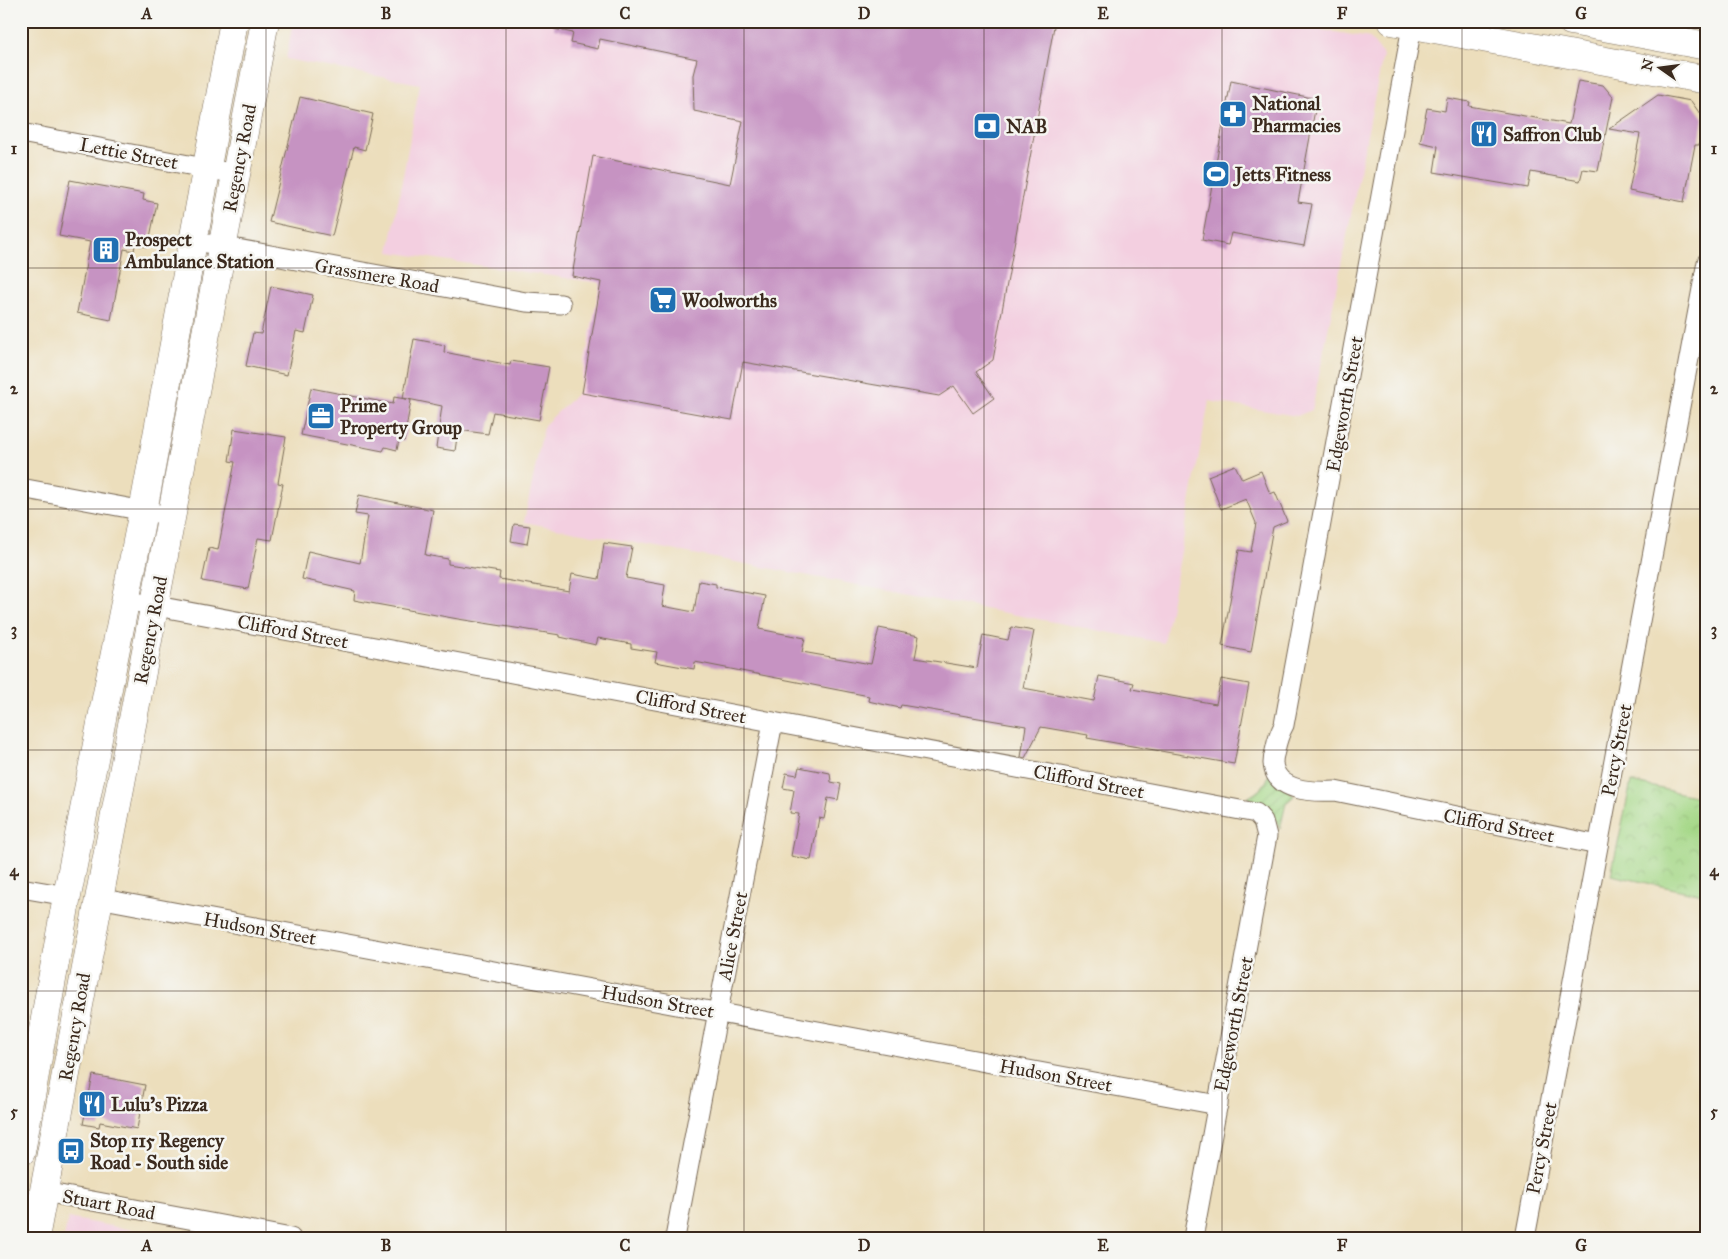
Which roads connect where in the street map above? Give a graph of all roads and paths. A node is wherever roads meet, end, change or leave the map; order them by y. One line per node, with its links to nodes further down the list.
1 (234, 21): 8 (main road, Regency Road)
2 (265, 21): 9 (main road, Regency Road)
3 (1571, 21): 5 (main road)
4 (1406, 22): 6 (main road); 20 (street, Edgeworth Street)
5 (1707, 46)
6 (1707, 80)
7 (21, 133): 8 (street, Lettie Street)
8 (206, 168): 9 (street, Lettie Street); 10 (main road, Regency Road)
9 (236, 174): 11 (main road, Regency Road)
10 (193, 241): 11 (street, Grassmere Road); 15 (main road, Regency Road)
11 (222, 246): 13 (street, Grassmere Road); 16 (main road, Regency Road)
12 (1707, 262): 22 (street, Percy Street)
13 (561, 304)
14 (21, 488): 15 (street)
15 (143, 511): 16 (street); 17 (main road, Regency Road)
16 (172, 516): 18 (main road, Regency Road)
17 (126, 600): 18 (street, Clifford Street); 24 (main road, Regency Road)
18 (155, 605): 19 (street, Clifford Street); 25 (main road, Regency Road)
19 (773, 722): 21 (street, Clifford Street); 26 (street, Alice Street)
20 (1283, 782): 22 (street, Clifford Street)
21 (1256, 813): 27 (street, Edgeworth Street)
22 (1598, 845): 34 (street, Percy Street)
23 (21, 888): 24 (street)
24 (67, 896): 28 (main road, Regency Road)
25 (98, 898): 26 (street, Hudson Street); 29 (main road, Regency Road)
26 (718, 1012): 27 (street, Hudson Street); 32 (street, Alice Street)
27 (1218, 1104): 33 (street, Edgeworth Street)
28 (21, 1152)
29 (44, 1192): 30 (main road, Regency Road); 31 (street, Stuart Road)
30 (35, 1238)
31 (291, 1238)
32 (675, 1238)
33 (1193, 1238)
34 (1525, 1238)

